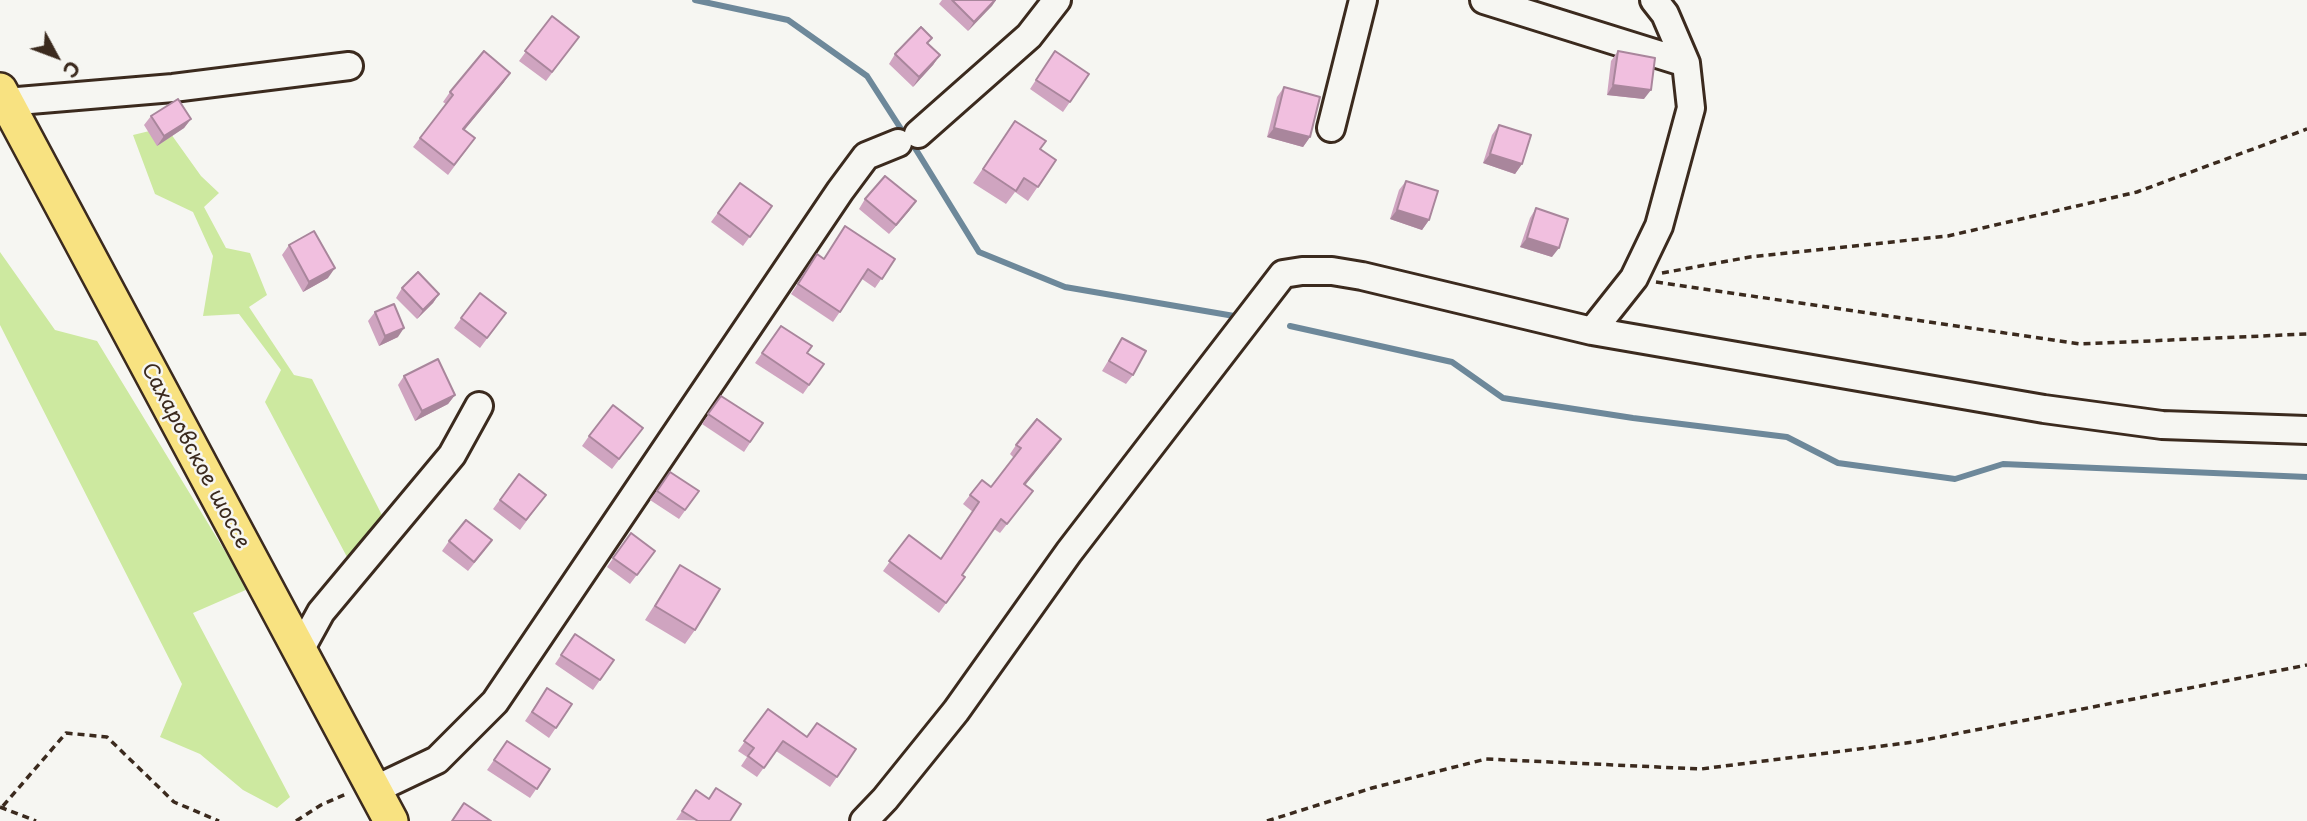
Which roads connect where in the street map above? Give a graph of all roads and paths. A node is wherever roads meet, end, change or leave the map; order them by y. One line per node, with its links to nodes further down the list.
1 (1057, 0): 17 (street)
2 (1363, 0): 8 (street)
3 (1484, 0): 5 (street)
4 (1654, 0): 5 (street)
5 (1686, 63): 10 (street)
6 (349, 66): 7 (street)
7 (3, 96): 15 (main road, Сахаровское шоссе)
8 (1331, 128)
9 (2307, 129): 10 (path)
10 (1634, 278): 11 (street); 12 (path)
11 (1591, 331): 14 (street); 23 (street)
12 (2307, 334)
13 (479, 406): 15 (street)
14 (2307, 430)
15 (299, 652): 17 (main road, Сахаровское шоссе)
16 (2307, 666): 24 (path)
17 (372, 787): 21 (path); 22 (main road, Сахаровское шоссе)
18 (1, 807): 19 (path); 20 (path)
19 (36, 821)
20 (219, 821)
21 (296, 821)
22 (391, 821)
23 (864, 821)
24 (1267, 821)

